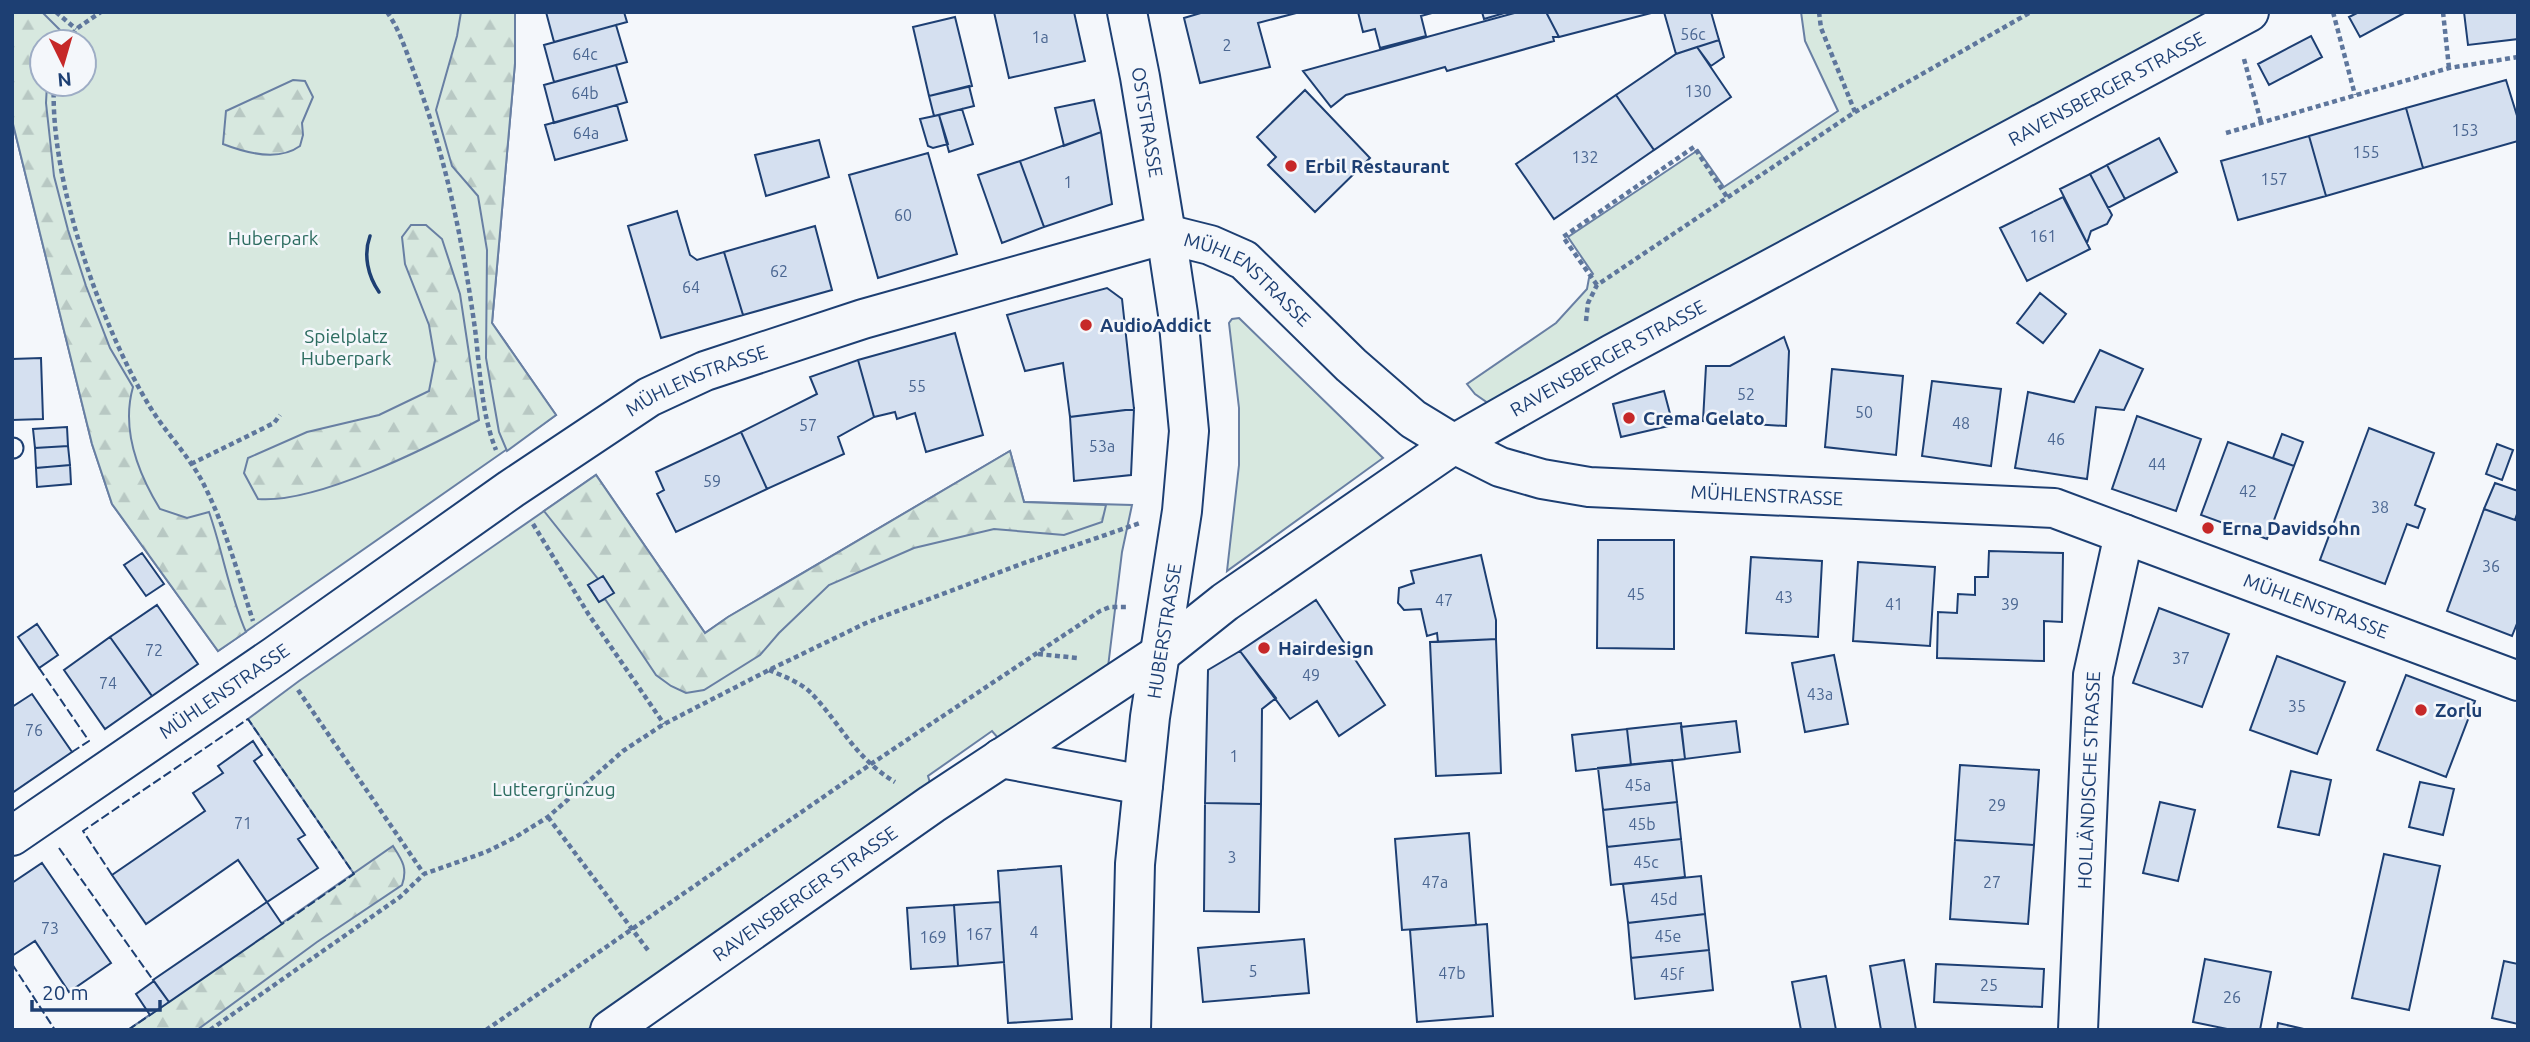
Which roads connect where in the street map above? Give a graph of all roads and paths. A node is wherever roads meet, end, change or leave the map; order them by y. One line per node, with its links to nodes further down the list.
1 (56, 12): 10 (path)
2 (102, 12): 11 (path)
3 (387, 12): 26 (path)
4 (1127, 12): 20 (street, OSTSTRASSE)
5 (1819, 12): 16 (path)
6 (2031, 12): 16 (path)
7 (2333, 12): 14 (path)
8 (2443, 12): 13 (path)
9 (2241, 16): 17 (path); 22 (street, RAVENSBERGER STRASSE)
10 (75, 28)
11 (78, 28)
12 (2518, 57): 13 (path)
13 (2449, 68): 14 (path)
14 (2355, 95): 17 (path)
15 (54, 98): 25 (path)
16 (1855, 112): 19 (path)
17 (2261, 122): 18 (path)
18 (2226, 133)
19 (1727, 197): 21 (path); 21 (path)
20 (1167, 234): 24 (street, MÜHLENSTRASSE); 26 (street, MÜHLENSTRASSE); 27 (street, HUBERSTRASSE)
21 (1597, 285): 22 (path)
22 (1591, 366): 24 (street, RAVENSBERGER STRASSE)
23 (279, 415): 25 (path)
24 (1454, 444): 28 (street, MÜHLENSTRASSE); 30 (street, RAVENSBERGER STRASSE)
25 (191, 464): 31 (path)
26 (511, 489): 31 (street, MÜHLENSTRASSE); 34 (path)
27 (1181, 511): 29 (street, HUBERSTRASSE); 32 (path)
28 (2124, 534): 33 (street, MÜHLENSTRASSE); 48 (street, HOLLÄNDISCHE STRASSE)
29 (1168, 607): 30 (street, HUBERSTRASSE); 36 (path)
30 (1161, 653): 35 (street, RAVENSBERGER STRASSE); 37 (street, HUBERSTRASSE)
31 (275, 656): 40 (street, MÜHLENSTRASSE); 41 (path)
32 (769, 670): 34 (path); 36 (path)
33 (2518, 681)
34 (664, 724): 39 (path)
35 (1001, 758): 37 (street); 38 (street, RAVENSBERGER STRASSE)
36 (871, 764): 38 (path); 42 (path)
37 (1143, 785): 47 (street, HUBERSTRASSE)
38 (932, 804): 43 (street, RAVENSBERGER STRASSE)
39 (548, 817): 41 (path); 42 (path)
40 (12, 836)
41 (424, 874): 44 (path)
42 (632, 930): 43 (path); 45 (path)
43 (675, 985): 46 (street, RAVENSBERGER STRASSE)
44 (210, 1030)
45 (486, 1030)
46 (610, 1030)
47 (1131, 1030)
48 (2078, 1030)

